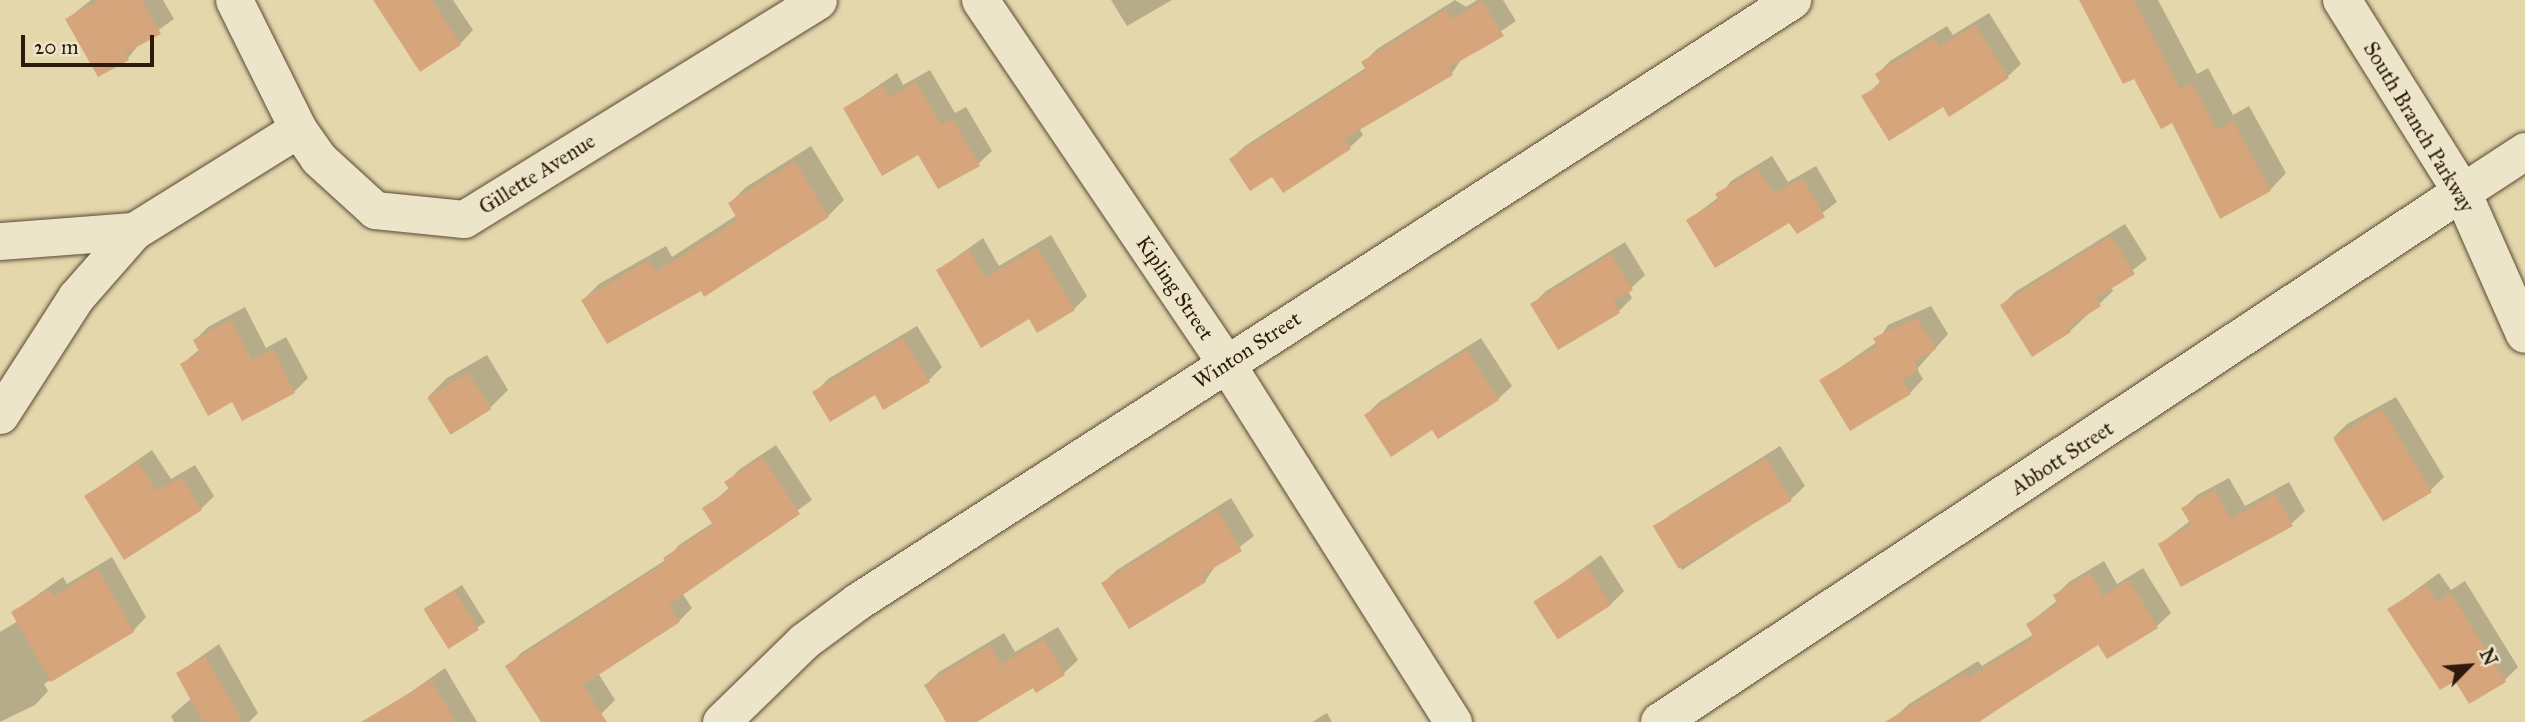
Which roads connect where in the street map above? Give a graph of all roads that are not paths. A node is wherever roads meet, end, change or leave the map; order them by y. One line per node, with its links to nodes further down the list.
1 (234, 0): 6 (street, Gillette Avenue)
2 (818, 0): 6 (street, Gillette Avenue)
3 (980, 0): 12 (street, Kipling Street)
4 (1792, 0): 12 (street, Winton Street)
5 (2342, 0): 8 (street, South Branch Parkway)
6 (298, 129): 9 (street)
7 (2525, 151): 8 (street)
8 (2462, 192): 11 (street, South Branch Parkway); 16 (street, Abbott Street)
9 (134, 231): 10 (street); 13 (street)
10 (0, 241)
11 (2525, 334)
12 (1226, 363): 14 (street, Winton Street); 15 (street, Kipling Street)
13 (0, 415)
14 (721, 722)
15 (1453, 722)
16 (1660, 722)

